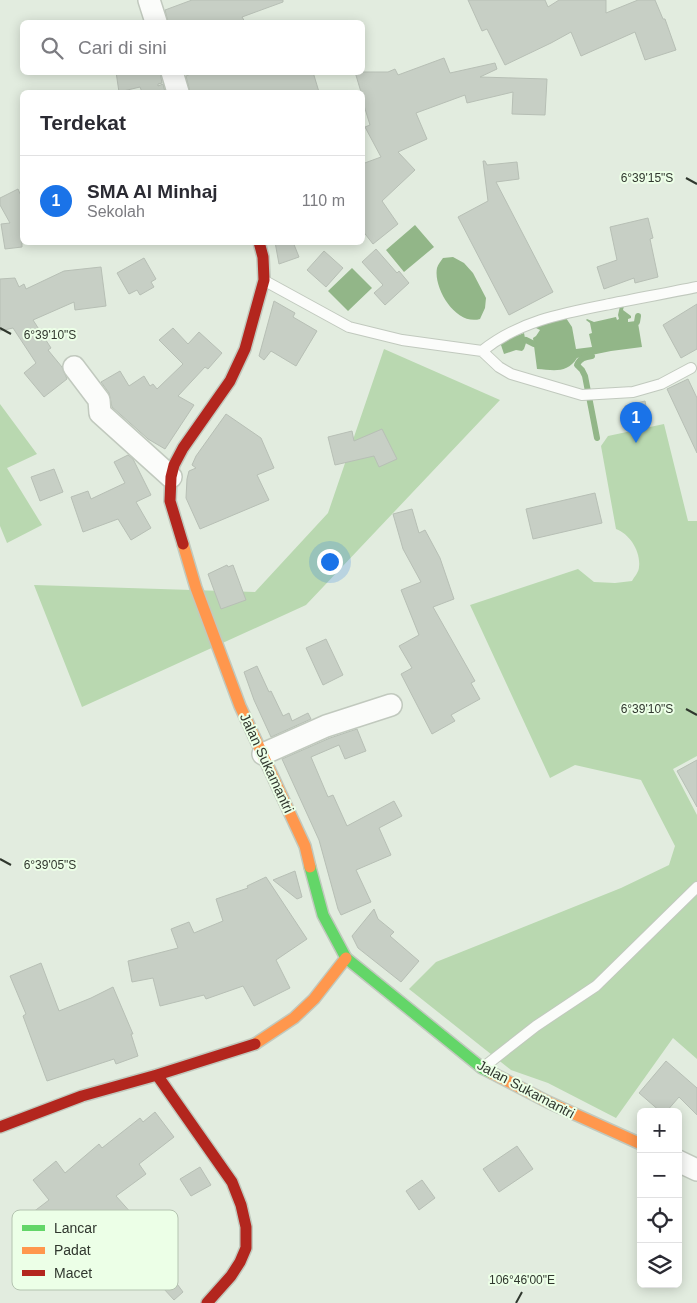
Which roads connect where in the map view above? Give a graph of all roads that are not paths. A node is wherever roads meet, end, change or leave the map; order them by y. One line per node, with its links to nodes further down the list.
1 (149, 0): 2 (street)
2 (155, 20)
3 (173, 75): 4 (street)
4 (177, 90)
5 (260, 245): 6 (street, Jalan Sukamantri)
6 (264, 280): 8 (lane); 11 (street, Jalan Sukamantri)
7 (697, 287): 8 (lane)
8 (482, 351): 10 (lane)
9 (74, 367): 11 (street)
10 (691, 368)
11 (171, 477): 13 (street, Jalan Sukamantri)
12 (391, 705): 13 (street)
13 (263, 754): 15 (street, Jalan Sukamantri)
14 (697, 887): 16 (lane)
15 (346, 958): 16 (street, Jalan Sukamantri); 17 (street)
16 (482, 1068): 19 (street, Jalan Sukamantri)
17 (157, 1076): 18 (street); 22 (street)
18 (0, 1127)
19 (637, 1142)
20 (682, 1163): 21 (street)
21 (697, 1170)
22 (207, 1303)

